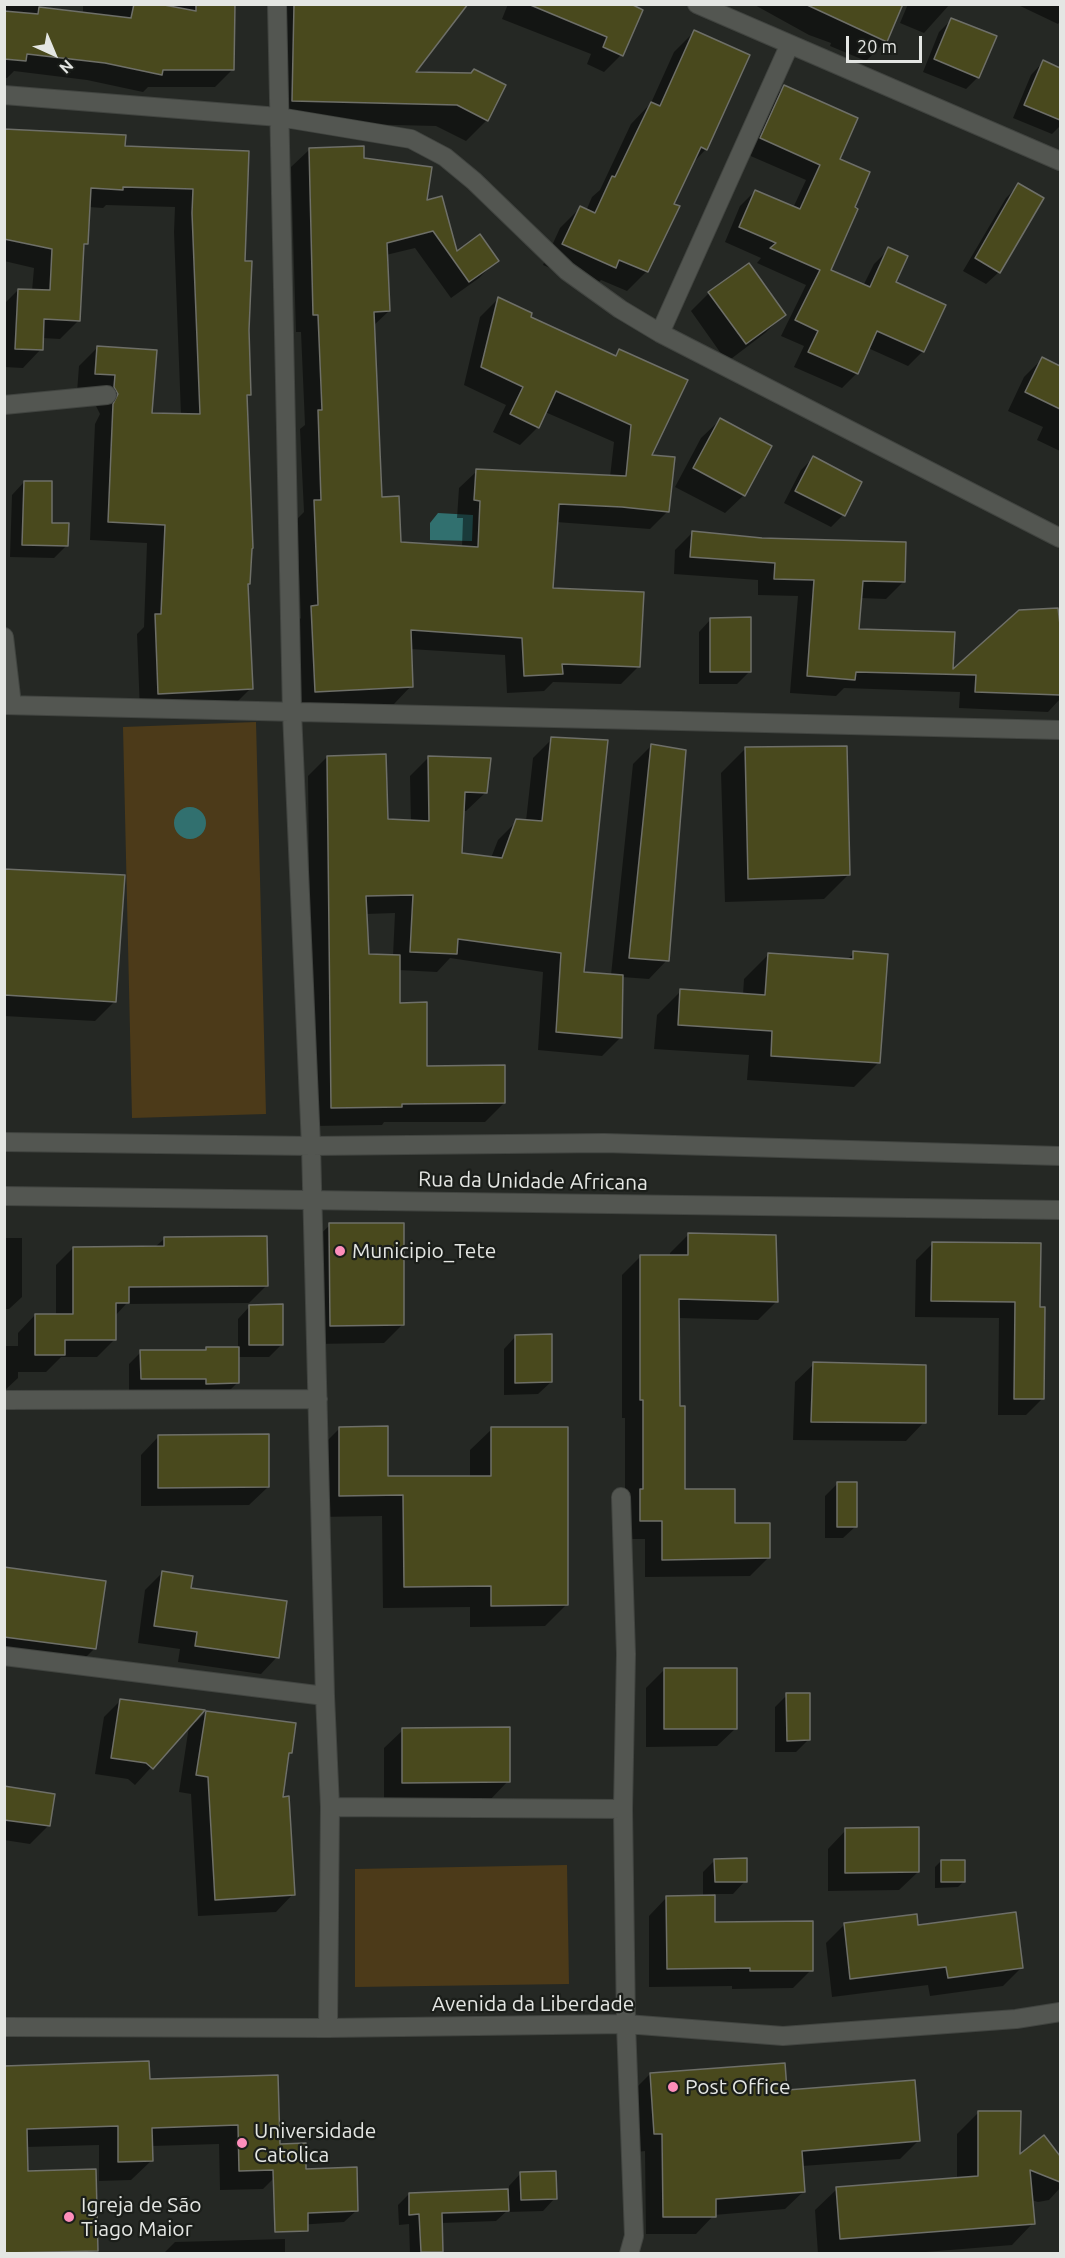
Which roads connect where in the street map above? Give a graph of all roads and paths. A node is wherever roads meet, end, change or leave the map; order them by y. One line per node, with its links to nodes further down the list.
1 (278, 4): 5 (street)
2 (697, 4): 3 (street)
3 (789, 46): 6 (street); 7 (street)
4 (4, 95): 5 (street)
5 (279, 117): 7 (street); 13 (street)
6 (1060, 161)
7 (660, 333): 10 (street)
8 (107, 395): 9 (street)
9 (4, 405)
10 (1060, 538)
11 (4, 637): 12 (street)
12 (8, 705): 13 (street)
13 (292, 712): 14 (street); 16 (street)
14 (1060, 730)
15 (4, 1142): 16 (street)
16 (311, 1146): 17 (street); 19 (street)
17 (1060, 1156)
18 (4, 1196): 19 (street, Rua da Unidade Africana)
19 (313, 1200): 20 (street, Rua da Unidade Africana); 22 (street)
20 (1060, 1210)
21 (4, 1400): 22 (street)
22 (318, 1400): 25 (street)
23 (621, 1497): 27 (street)
24 (4, 1656): 25 (street)
25 (325, 1696): 26 (street)
26 (330, 1807): 27 (street); 31 (street)
27 (623, 1809): 29 (street)
28 (1060, 2012): 29 (street, Avenida da Liberdade)
29 (626, 2024): 31 (street, Avenida da Liberdade); 32 (street)
30 (4, 2027): 31 (street, Avenida da Liberdade)
31 (328, 2028)
32 (629, 2253)

